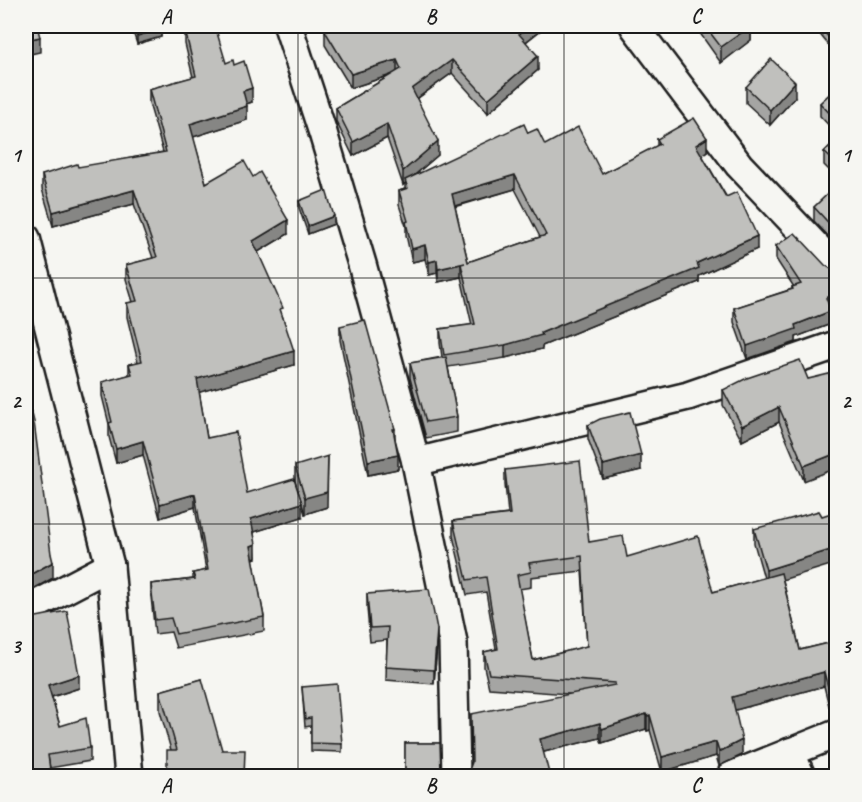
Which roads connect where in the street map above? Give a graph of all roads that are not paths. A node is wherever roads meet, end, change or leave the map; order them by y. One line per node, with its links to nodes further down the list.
1 (288, 26): 6 (street)
2 (634, 26): 4 (street)
3 (26, 238): 7 (street)
4 (837, 267)
5 (837, 345): 6 (street)
6 (416, 462): 12 (street)
7 (110, 566): 8 (street); 11 (street)
8 (26, 610)
9 (837, 734): 10 (street)
10 (795, 764): 13 (street)
11 (129, 777)
12 (456, 777)
13 (731, 777)

